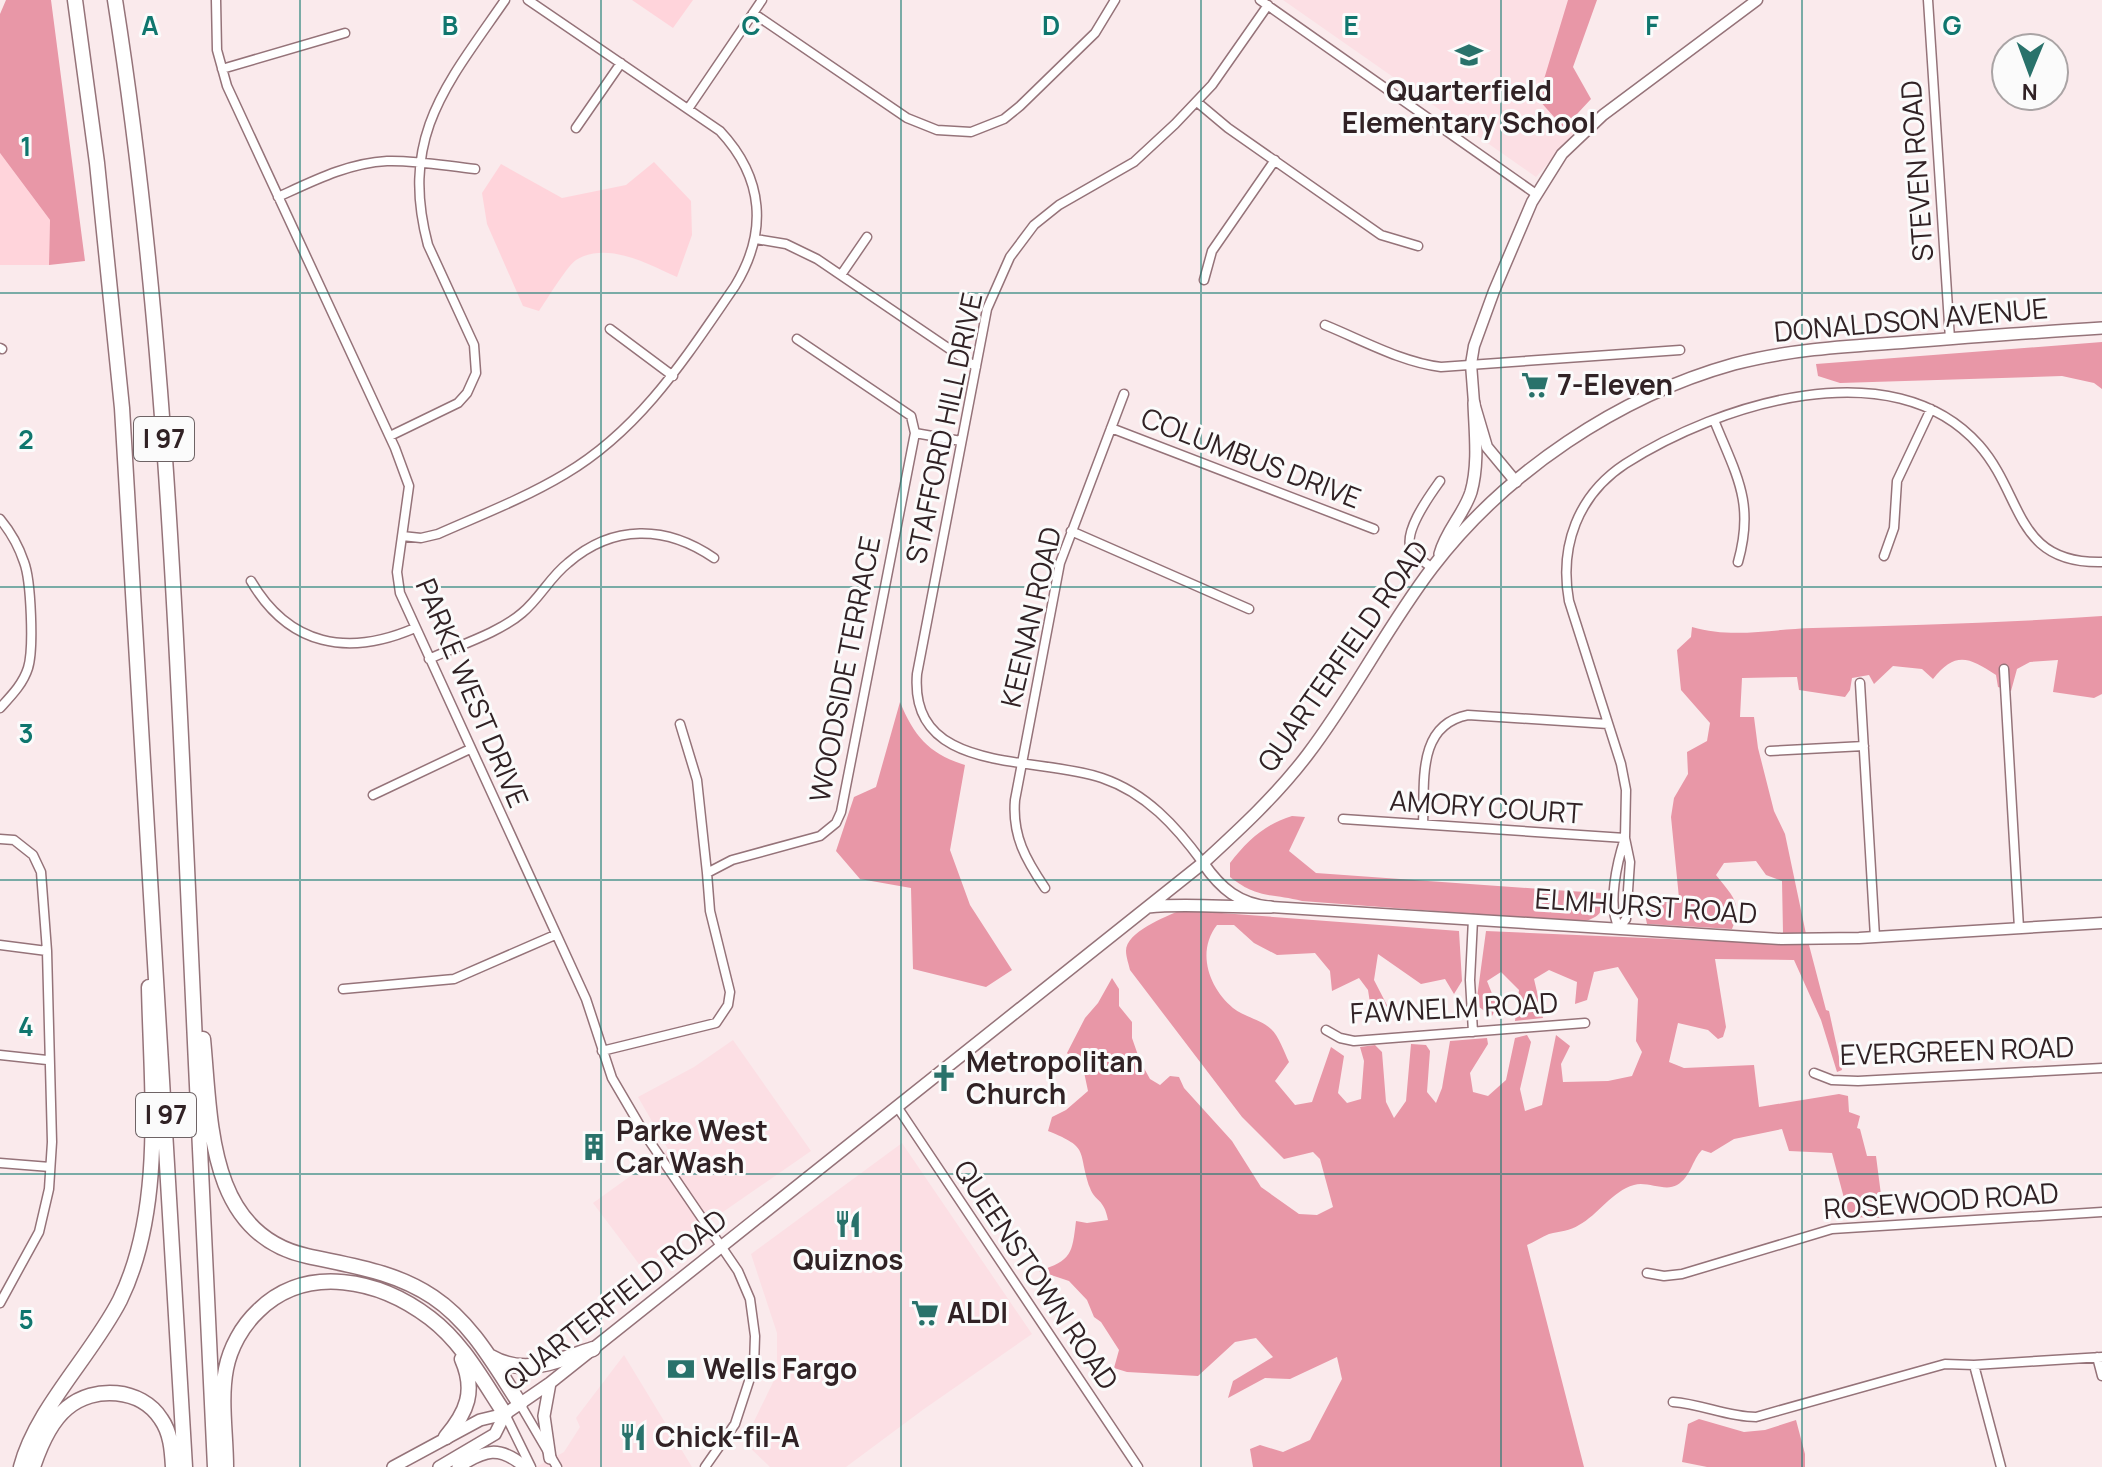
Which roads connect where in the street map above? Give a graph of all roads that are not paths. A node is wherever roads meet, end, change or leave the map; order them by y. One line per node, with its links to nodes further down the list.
1 (75, 0): 69 (highway, I 97)
2 (115, 0): 77 (highway, I 97)
3 (216, 0): 14 (street, PARKE WEST DRIVE)
4 (505, 0): 19 (street)
5 (528, 0): 13 (street)
6 (762, 0): 11 (street)
7 (1115, 0): 11 (street)
8 (1757, 0): 21 (street)
9 (1928, 0): 32 (street, STEVEN ROAD)
10 (1264, 3): 15 (street, STAFFORD HILL DRIVE); 21 (street)
11 (753, 13): 16 (street)
12 (345, 33): 14 (street)
13 (621, 63): 16 (street); 17 (street)
14 (222, 69): 22 (street, PARKE WEST DRIVE)
15 (1197, 102): 18 (street); 35 (street, STAFFORD HILL DRIVE)
16 (688, 109): 24 (street)
17 (576, 128)
18 (1275, 160): 25 (street); 27 (street)
19 (420, 163): 20 (street); 22 (street); 43 (street)
20 (475, 169)
21 (1536, 194): 34 (street)
22 (278, 197): 43 (street, PARKE WEST DRIVE)
23 (867, 237): 26 (street)
24 (756, 239): 26 (street); 36 (street)
25 (1418, 246)
26 (841, 275): 35 (street)
27 (1204, 280)
28 (1325, 325): 34 (street)
29 (2102, 328): 32 (main road, DONALDSON AVENUE)
30 (610, 329): 36 (street)
31 (797, 339): 42 (street)
32 (1950, 339): 46 (main road, DONALDSON AVENUE)
33 (1680, 350): 34 (street)
34 (1471, 364): 38 (street)
35 (976, 367): 44 (street, STAFFORD HILL DRIVE)
36 (673, 376): 50 (street)
37 (1124, 394): 41 (street, KEENAN ROAD)
38 (1474, 403): 46 (street); 55 (main road)
39 (1931, 409): 40 (street); 51 (street); 54 (street)
40 (1714, 420): 53 (street); 64 (street)
41 (1111, 428): 48 (street, COLUMBUS DRIVE); 49 (street, KEENAN ROAD)
42 (915, 433): 44 (street); 76 (street, WOODSIDE TERRACE)
43 (390, 436): 50 (street, PARKE WEST DRIVE)
44 (961, 441): 68 (street, STAFFORD HILL DRIVE)
45 (1440, 481): 55 (street)
46 (1516, 482): 55 (main road, QUARTERFIELD ROAD)
47 (0, 519): 62 (street)
48 (1374, 529)
49 (1071, 531): 57 (street); 68 (street, KEENAN ROAD)
50 (402, 536): 58 (street, PARKE WEST DRIVE)
51 (1884, 556)
52 (714, 558): 59 (street)
53 (1738, 562)
54 (2102, 562)
55 (1435, 564): 75 (main road, QUARTERFIELD ROAD)
56 (251, 581): 58 (street)
57 (1249, 609)
58 (415, 628): 59 (street, PARKE WEST DRIVE)
59 (429, 659): 66 (street, PARKE WEST DRIVE)
60 (2004, 669): 84 (street)
61 (1860, 683): 65 (street)
62 (0, 708)
63 (680, 724): 76 (street)
64 (1608, 724): 72 (street); 73 (street)
65 (1864, 746): 67 (street); 86 (street)
66 (470, 749): 70 (street); 85 (street, PARKE WEST DRIVE)
67 (1770, 751)
68 (1021, 762): 75 (street); 78 (street, KEENAN ROAD)
69 (143, 763): 117 (highway); 120 (highway, I 97)
70 (373, 795)
71 (1343, 819): 72 (street, AMORY COURT)
72 (1423, 824): 73 (street, AMORY COURT)
73 (1625, 838): 83 (street)
74 (0, 839): 88 (street)
75 (1203, 863): 79 (main road, QUARTERFIELD ROAD); 80 (street, ELMHURST ROAD)
76 (707, 873): 93 (street)
77 (188, 880): 107 (highway); 121 (highway, I 97)
78 (1045, 888)
79 (1147, 907): 80 (main road); 98 (main road, QUARTERFIELD ROAD)
80 (1271, 907): 81 (street, ELMHURST ROAD)
81 (1473, 919): 83 (street, ELMHURST ROAD); 92 (street)
82 (2102, 923): 84 (street, ELMHURST ROAD)
83 (1619, 928): 86 (street, ELMHURST ROAD)
84 (2019, 928): 86 (street, ELMHURST ROAD)
85 (555, 935): 89 (street); 93 (street, PARKE WEST DRIVE)
86 (1875, 937)
87 (0, 945): 88 (street)
88 (47, 951): 95 (street)
89 (343, 989)
90 (1585, 1023): 92 (street, FAWNELM ROAD)
91 (1326, 1030): 92 (street, FAWNELM ROAD)
92 (1473, 1032)
93 (602, 1051): 102 (street, PARKE WEST DRIVE)
94 (0, 1055): 95 (street)
95 (47, 1060): 100 (street)
96 (2102, 1068): 97 (street, EVERGREEN ROAD)
97 (1814, 1073)
98 (898, 1108): 102 (main road, QUARTERFIELD ROAD); 129 (street, QUEENSTOWN ROAD)
99 (0, 1163): 100 (street)
100 (50, 1167): 104 (street)
101 (2102, 1212): 103 (street, ROSEWOOD ROAD)
102 (721, 1248): 106 (main road, QUARTERFIELD ROAD); 128 (street, PARKE WEST DRIVE)
103 (1647, 1273)
104 (1, 1299)
105 (454, 1340): 114 (highway); 115 (highway); 122 (highway)
106 (593, 1349): 107 (highway); 111 (main road, QUARTERFIELD ROAD)
107 (487, 1354): 113 (highway)
108 (2099, 1357): 109 (street); 110 (street)
109 (1974, 1365): 112 (street); 130 (street)
110 (2102, 1376)
111 (550, 1383): 113 (main road, QUARTERFIELD ROAD); 116 (main road)
112 (1673, 1402)
113 (520, 1404): 114 (main road, QUARTERFIELD ROAD); 116 (street)
114 (505, 1414): 115 (main road, QUARTERFIELD ROAD); 124 (main road, QUARTERFIELD ROAD); 127 (street)
115 (446, 1437): 123 (main road, QUARTERFIELD ROAD)
116 (554, 1462)
117 (21, 1467)
118 (33, 1467): 119 (highway)
119 (173, 1467)
120 (185, 1467)
121 (215, 1467)
122 (226, 1467)
123 (393, 1467)
124 (439, 1467)
125 (458, 1467): 126 (main road)
126 (525, 1467)
127 (531, 1467)
128 (705, 1467)
129 (1138, 1467)
130 (2001, 1467)

